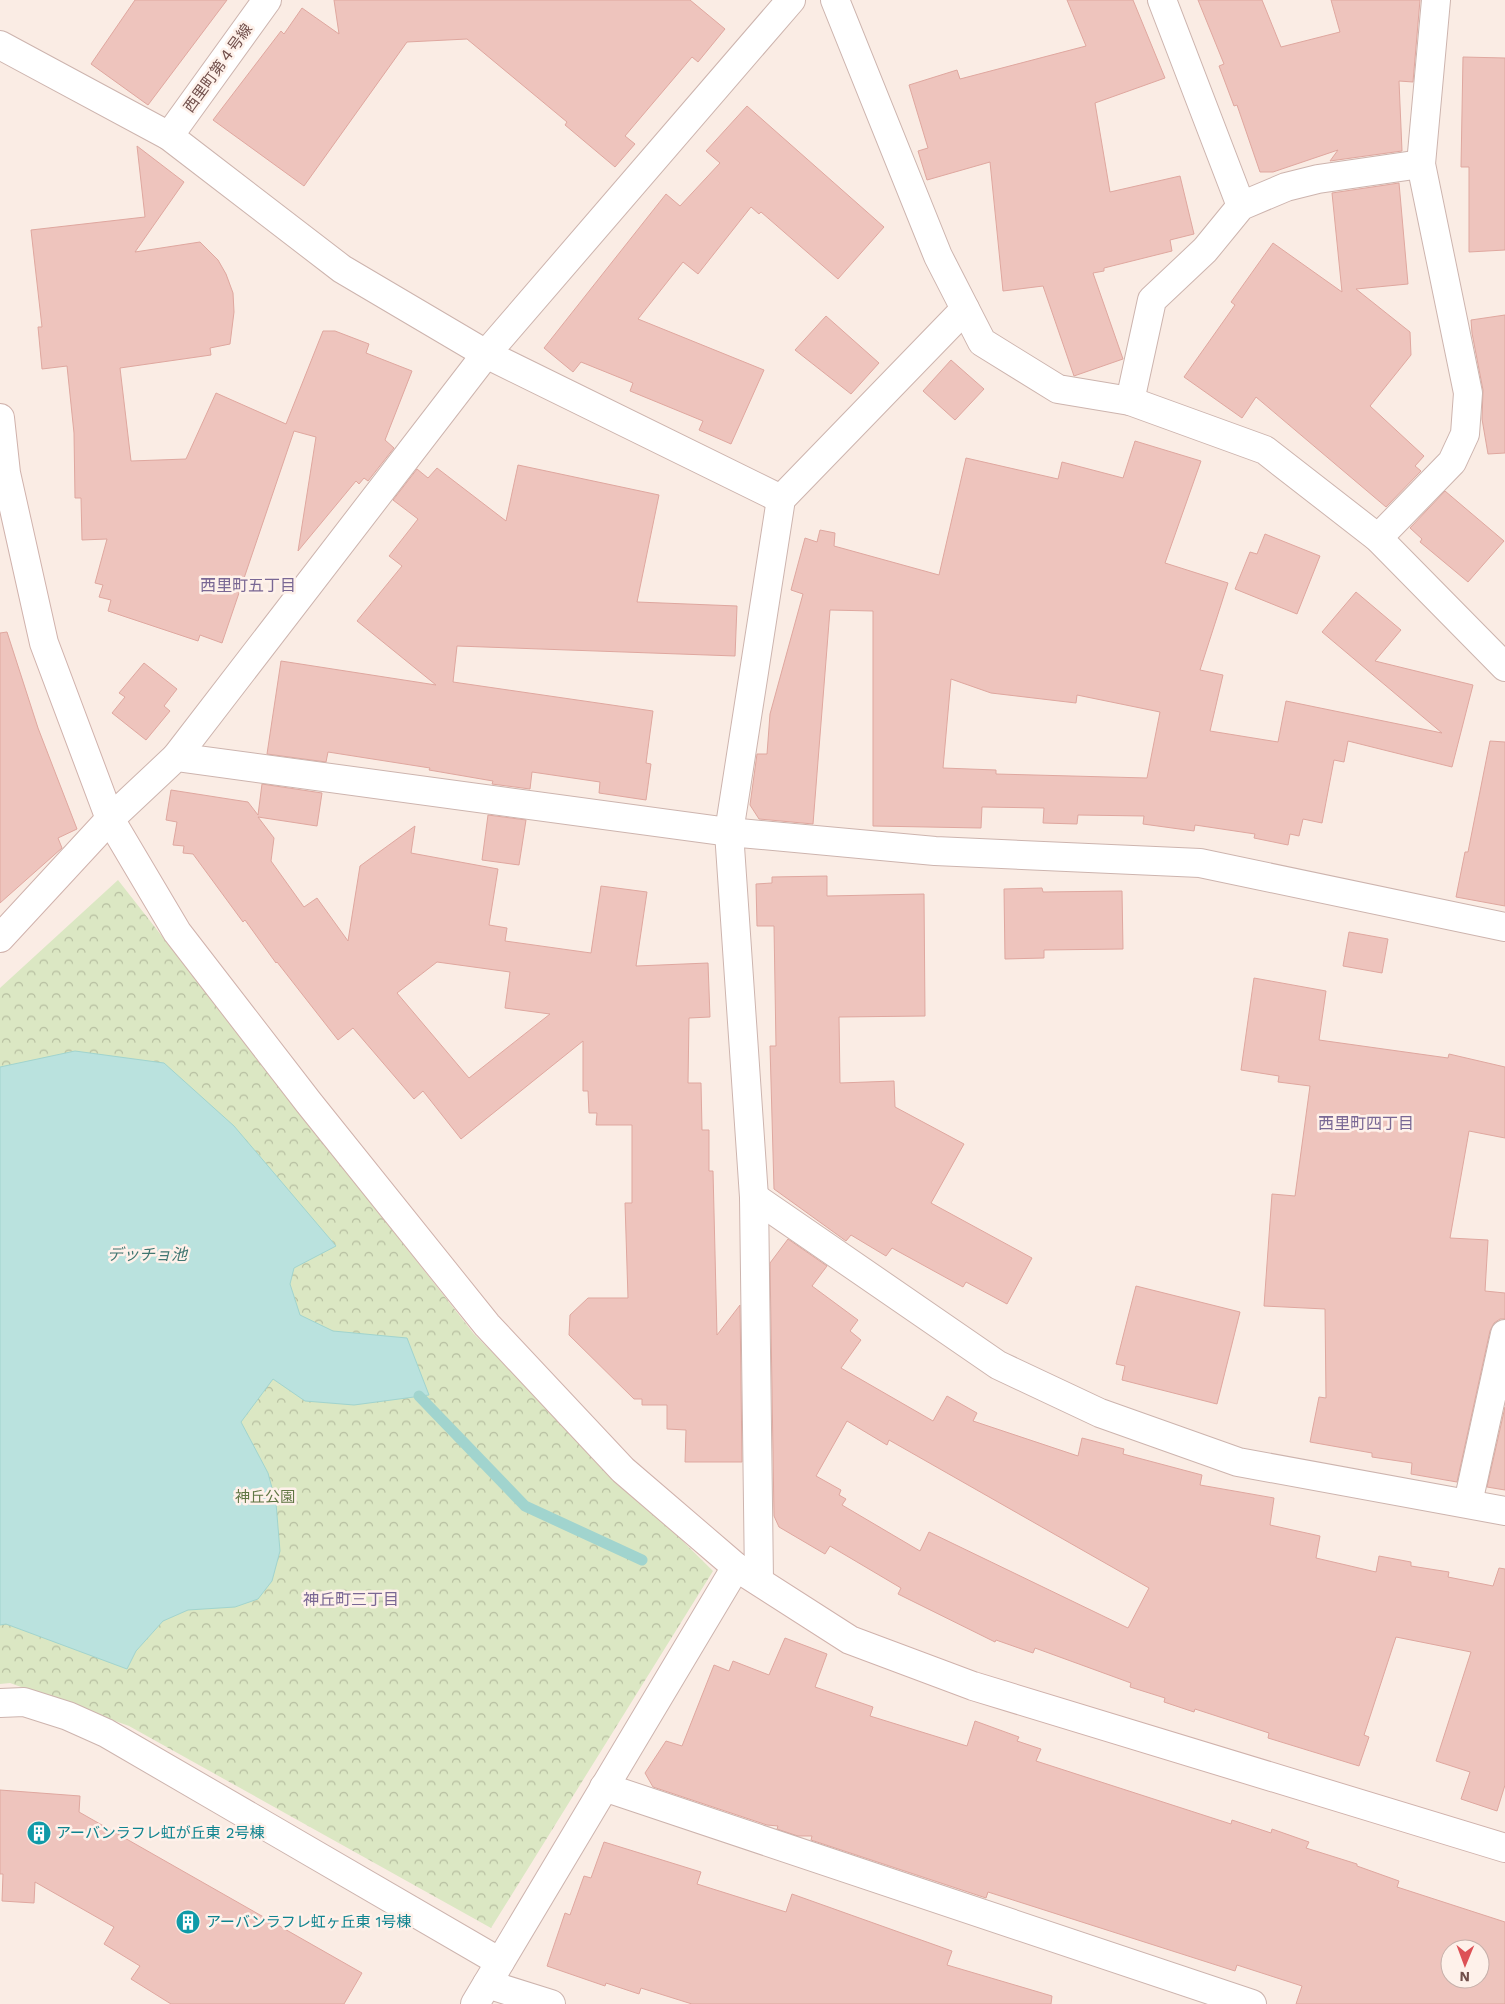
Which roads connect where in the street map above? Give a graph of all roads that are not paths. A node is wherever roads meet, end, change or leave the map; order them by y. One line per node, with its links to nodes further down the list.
1 (267, 0): 7 (street, 西里町第４号線)
2 (791, 0): 11 (street)
3 (835, 0): 10 (street)
4 (1162, 0): 9 (street)
5 (1436, 0): 8 (street)
6 (0, 45): 7 (street)
7 (169, 136): 11 (street)
8 (1421, 164): 9 (street); 15 (street)
9 (1241, 206): 12 (street)
10 (964, 310): 12 (street); 14 (street)
11 (486, 354): 14 (street); 17 (street)
12 (1130, 401): 15 (street)
13 (0, 418): 18 (street)
14 (781, 499): 19 (street)
15 (1378, 538): 16 (street)
16 (1505, 667)
17 (176, 757): 18 (street); 19 (street)
18 (110, 819): 21 (street); 26 (street)
19 (729, 832): 20 (street); 22 (street)
20 (1505, 927)
21 (0, 938)
22 (754, 1197): 24 (street); 27 (street)
23 (1505, 1334): 24 (street)
24 (1468, 1503): 25 (street)
25 (1505, 1511)
26 (736, 1567): 27 (street); 29 (street)
27 (759, 1581): 30 (street)
28 (0, 1703): 31 (street)
29 (604, 1787): 31 (street); 33 (street)
30 (1505, 1848)
31 (487, 1983): 32 (street)
32 (551, 2004)
33 (1252, 2004)

